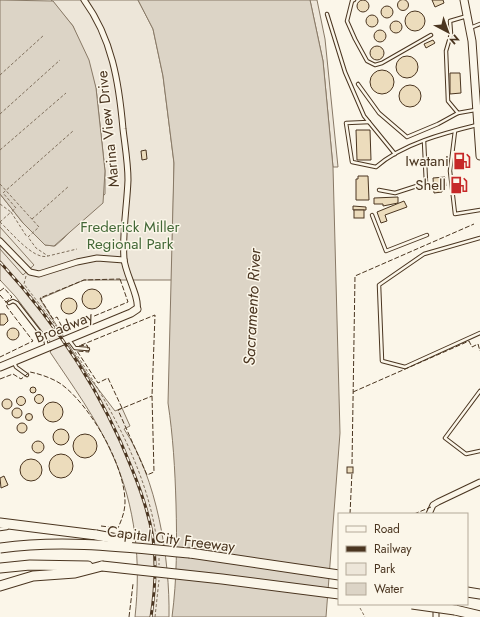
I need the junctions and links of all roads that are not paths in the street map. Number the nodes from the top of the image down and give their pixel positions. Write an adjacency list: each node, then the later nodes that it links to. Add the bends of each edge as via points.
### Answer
1 (84, 0): 24 (street, Marina View Drive, via 108,46 120,92 128,180)
2 (354, 0): 8 (lane, via 347,21 367,61 375,65)
3 (464, 0): 5 (street)
4 (327, 14): 12 (lane, via 345,72)
5 (467, 16): 7 (street); 11 (lane, via 450,21 451,34 446,51 448,101)
6 (480, 24): 7 (lane)
7 (469, 28): 10 (street)
8 (431, 35)
9 (358, 84): 11 (lane, via 379,113 407,137)
10 (477, 110): 11 (lane); 13 (street)
11 (458, 112)
12 (369, 122): 16 (lane); 16 (lane, via 346,123 352,162 376,166)
13 (478, 125): 14 (lane); 17 (street)
14 (455, 131): 15 (lane); 19 (lane, via 450,171 455,214)
15 (424, 141): 16 (lane); 18 (lane, via 426,183 395,193)
16 (395, 154)
17 (480, 156)
18 (379, 190)
19 (480, 210)
20 (372, 215): 21 (lane, via 386,251)
21 (427, 236)
22 (480, 238): 27 (lane, via 424,254 379,285 382,361 405,367)
23 (0, 242): 24 (street, via 28,270 39,274 97,258)
24 (124, 260): 26 (street, Marina View Drive, via 138,303)
25 (9, 303): 29 (lane, via 17,303 45,340)
26 (137, 308): 28 (street, Broadway)
27 (480, 332)
28 (67, 340): 29 (street, Broadway); 30 (lane, via 75,348)
29 (47, 348): 31 (street, Broadway)
30 (88, 349)
31 (14, 361): 32 (street, Broadway); 33 (lane, via 16,367)
32 (0, 367)
33 (27, 375)
34 (480, 391): 35 (lane, via 445,438 466,454)
35 (480, 451)
36 (480, 482): 37 (street, via 433,505)
37 (429, 513)
38 (3, 525): 39 (lane); 41 (highway, bridge, via 91,534)
39 (0, 529)
40 (0, 548): 41 (highway, Capital City Freeway, bridge, via 58,543 108,544)
41 (190, 553): 44 (highway, Capital City Freeway)
42 (102, 566): 43 (highway, via 30,565); 45 (highway, via 75,573); 49 (highway, bridge)
43 (0, 568)
44 (338, 575)
45 (33, 576): 46 (highway); 47 (highway)
46 (0, 586)
47 (0, 589)
48 (468, 592): 50 (highway)
49 (338, 594)
50 (480, 594)
51 (419, 605): 53 (highway, bridge)
52 (435, 605): 54 (street)
53 (480, 615)
54 (436, 617)

